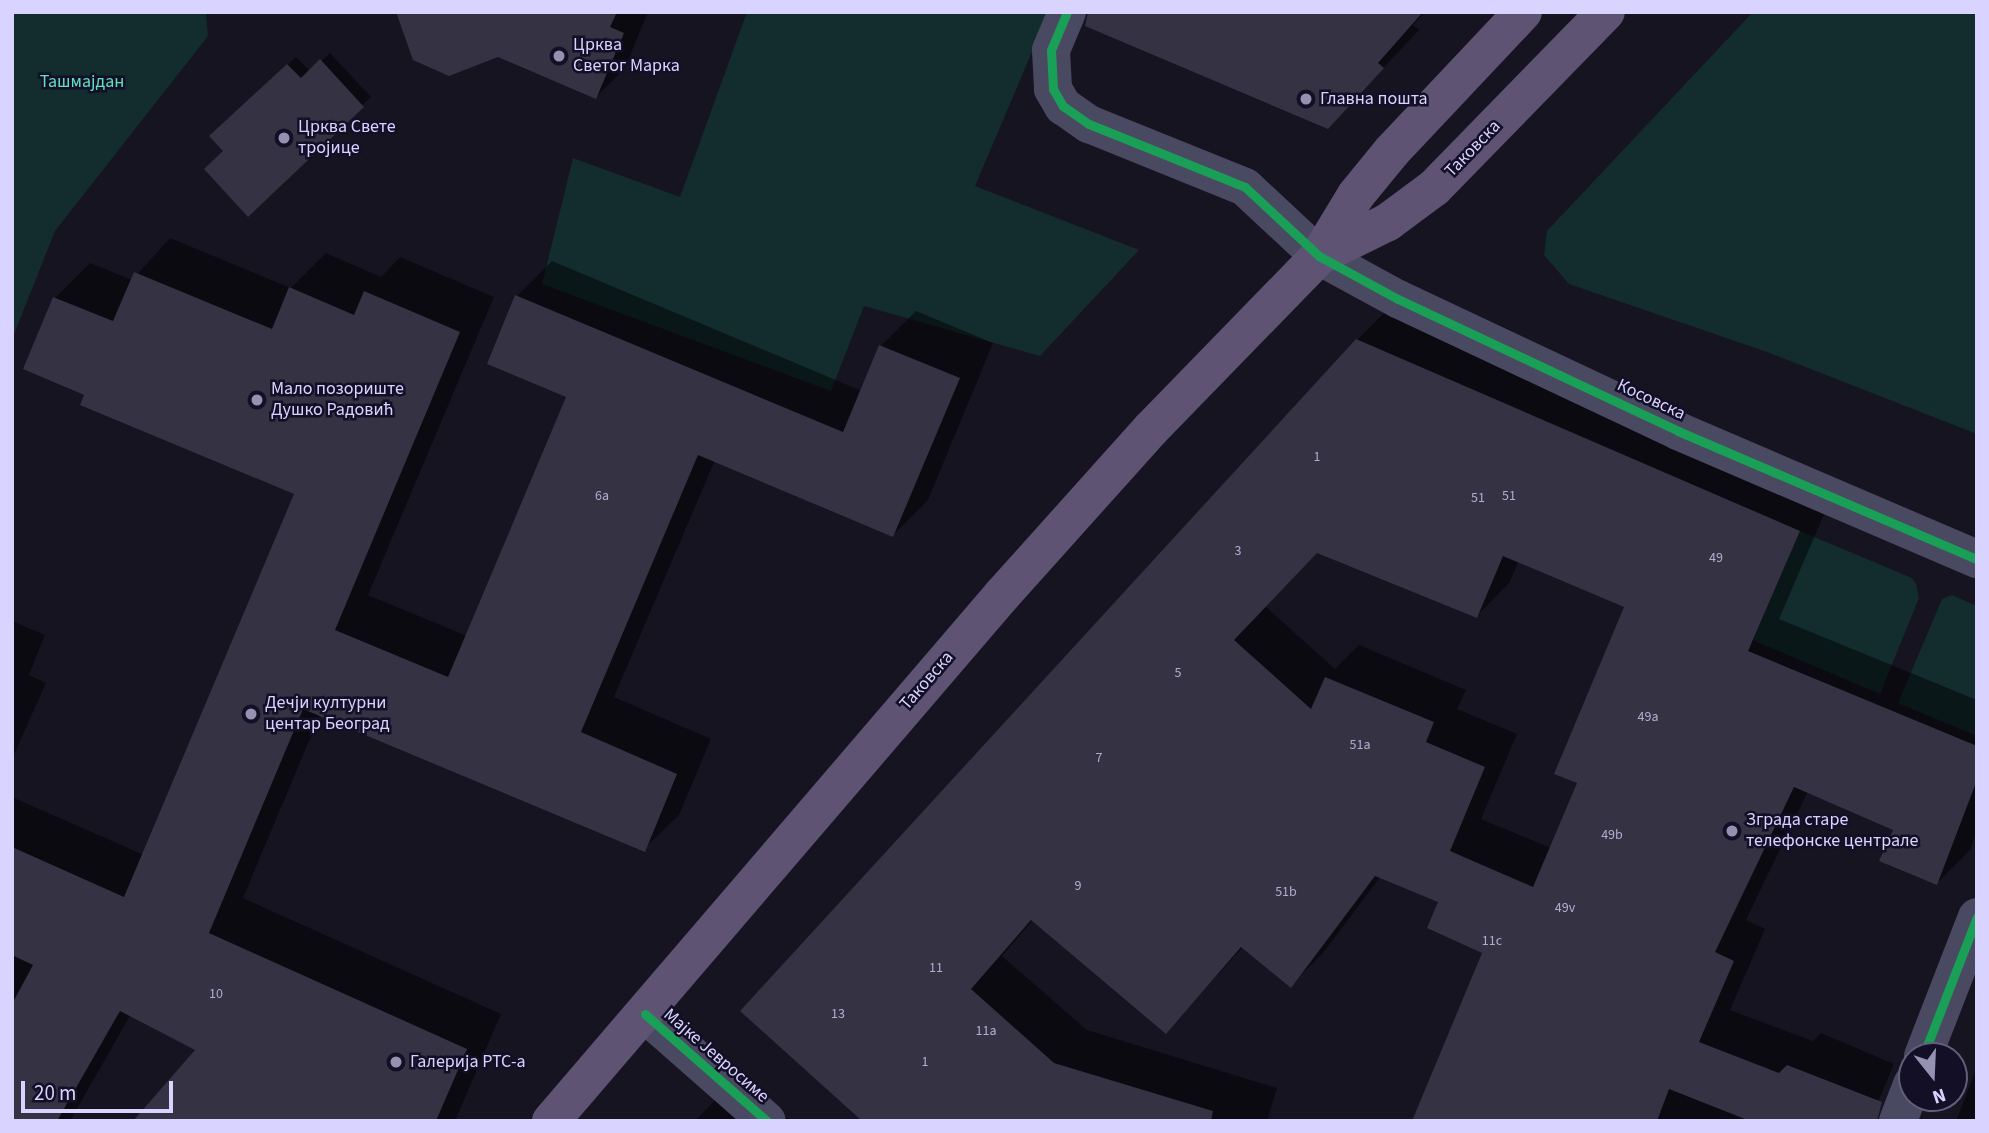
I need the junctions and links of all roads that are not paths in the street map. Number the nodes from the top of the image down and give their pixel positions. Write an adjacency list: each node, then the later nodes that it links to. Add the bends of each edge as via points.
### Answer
1 (1067, 12): 4 (street, Косовска, via 1051,50 1049,69 1063,106 1089,124 1245,187)
2 (1523, 12): 4 (main road, Таковска, via 1385,160 1356,195)
3 (1606, 12): 4 (main road, Таковска, via 1434,188 1388,222)
4 (1319, 256): 5 (street, Косовска, via 1398,299 1678,431); 7 (main road, Таковска, via 1151,429 1002,595)
5 (1977, 559)
6 (1977, 917): 8 (street)
7 (645, 1014): 9 (main road, Таковска); 10 (street, Мајке Јевросиме)
8 (1928, 1042)
9 (551, 1121)
10 (767, 1121)

